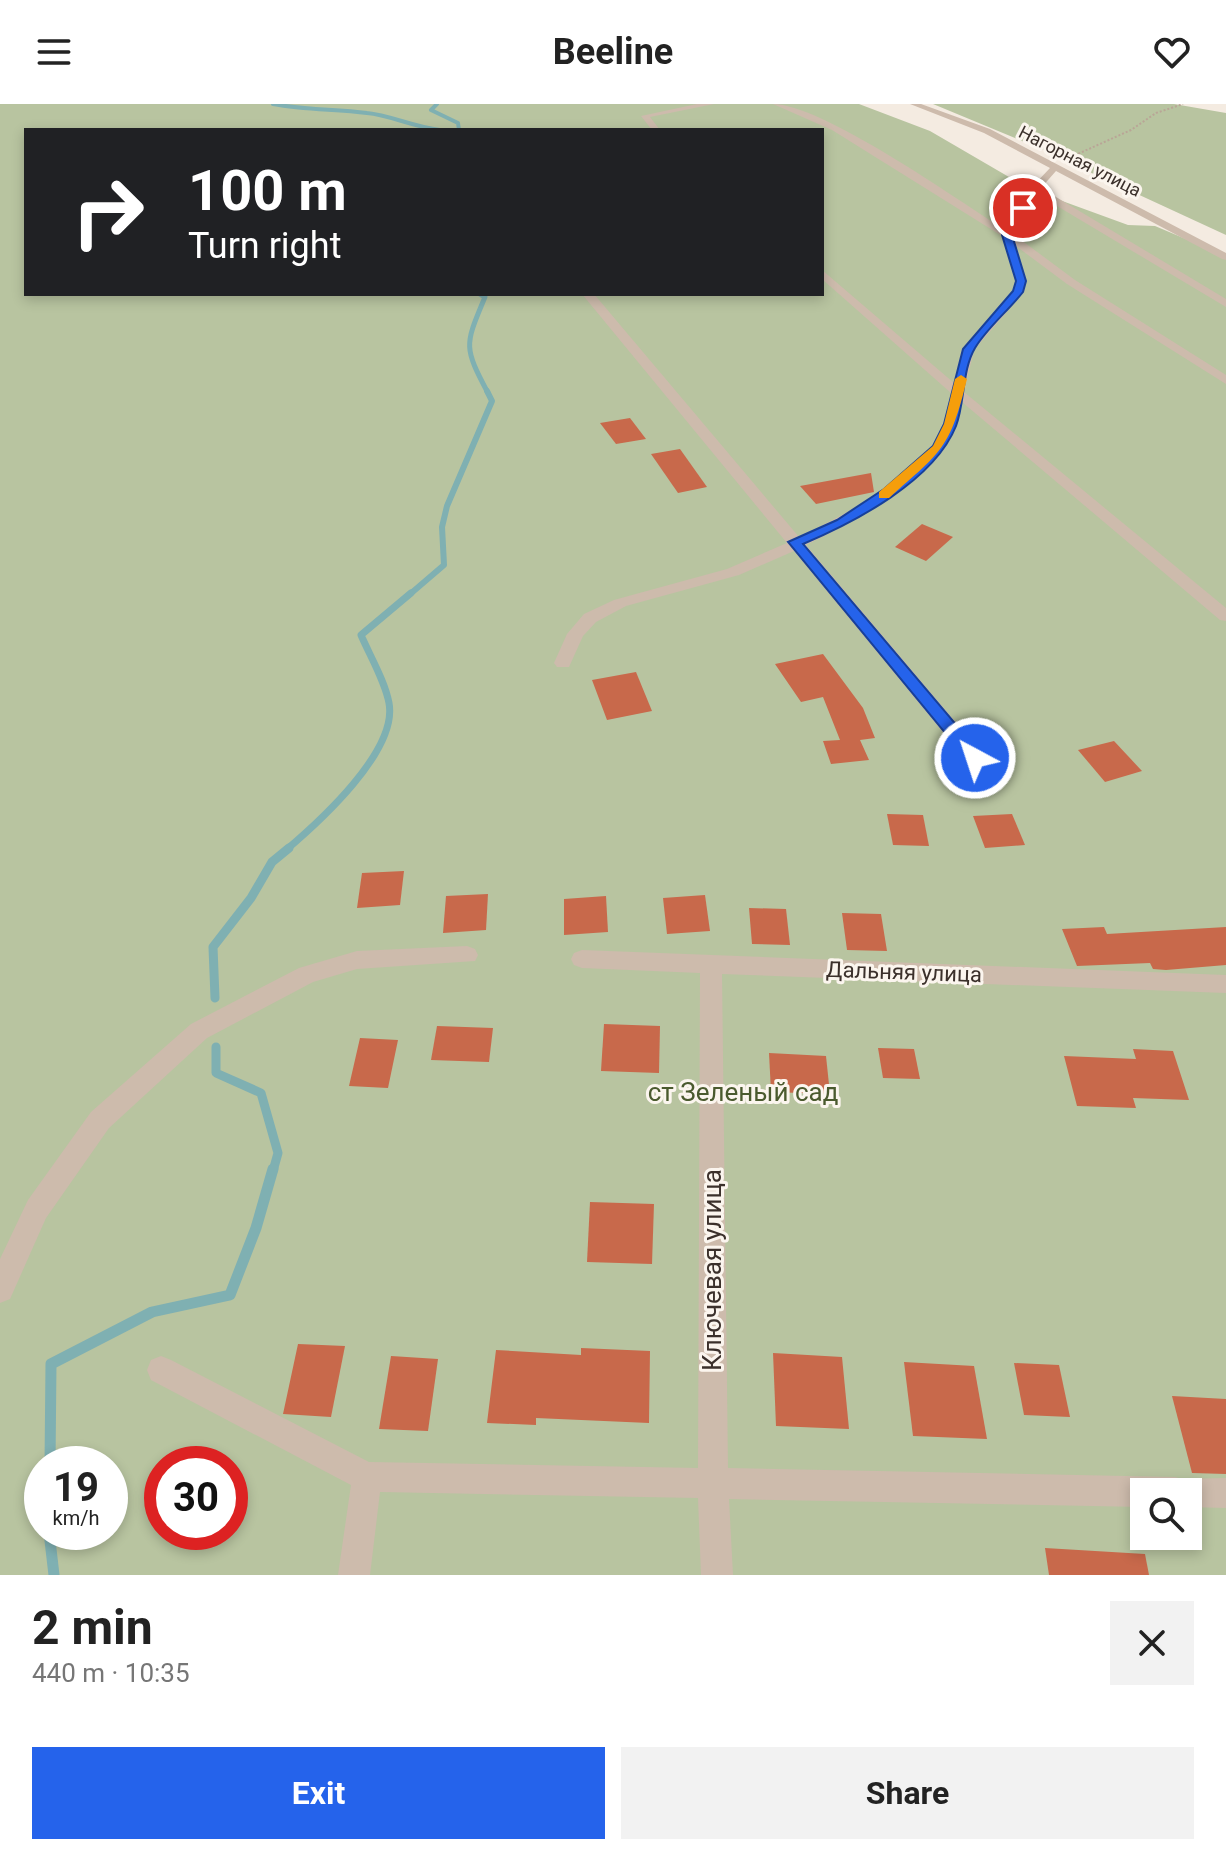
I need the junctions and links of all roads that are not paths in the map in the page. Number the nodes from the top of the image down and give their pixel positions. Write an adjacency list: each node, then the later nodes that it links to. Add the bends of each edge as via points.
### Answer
1 (710, 104): 4 (street, via 645,116)
2 (777, 104): 8 (street, via 835,128)
3 (914, 104): 5 (street, Нагорная улица, via 987,131)
4 (654, 128)
5 (1056, 166): 6 (street); 7 (street, Нагорная улица)
6 (1035, 189): 8 (street); 13 (street)
7 (1104, 190): 9 (street); 10 (street, Нагорная улица)
8 (1007, 235): 14 (street); 15 (street, via 1021,281 1018,292 968,349)
9 (1212, 236)
10 (1226, 257)
11 (824, 275): 15 (street)
12 (590, 296): 16 (street)
13 (1226, 304)
14 (1226, 380)
15 (958, 393): 16 (street, via 938,448 877,499 842,522); 17 (street)
16 (795, 542): 18 (street, via 733,572 600,613 575,634); 19 (street)
17 (1226, 616)
18 (563, 663)
19 (995, 782)
20 (467, 955): 24 (street, via 357,960 307,975 199,1031 100,1120 37,1209)
21 (582, 959): 22 (street, Дальняя улица)
22 (711, 965): 23 (street, Дальняя улица); 27 (street, Ключевая улица)
23 (1226, 984)
24 (0, 1289)
25 (161, 1370): 26 (street)
26 (367, 1477): 27 (street); 31 (street)
27 (713, 1486): 28 (street); 32 (street, Ключевая улица)
28 (1130, 1491)
29 (1202, 1492): 30 (street)
30 (1226, 1493)
31 (354, 1575)
32 (717, 1575)

